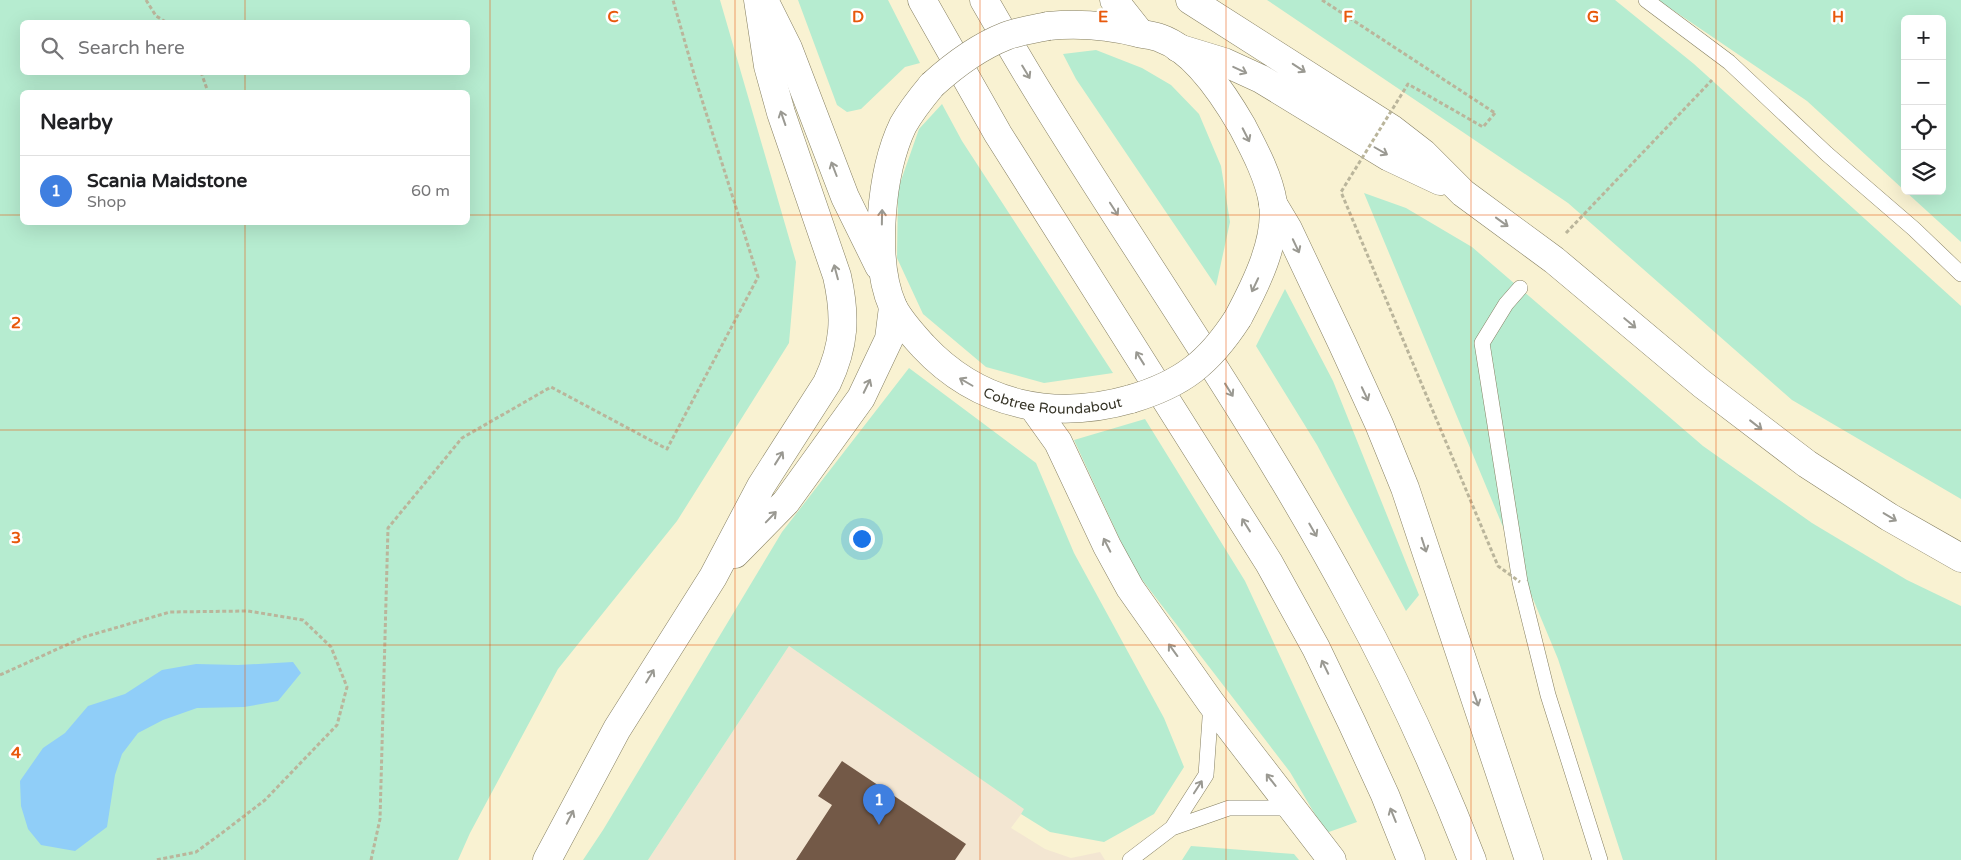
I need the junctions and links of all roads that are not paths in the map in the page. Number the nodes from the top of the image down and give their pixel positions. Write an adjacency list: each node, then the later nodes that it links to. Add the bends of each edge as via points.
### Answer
1 (758, 0): 18 (highway, one-way to 1, via 761,486 827,383 842,341 838,276 781,113 768,66)
2 (764, 0): 13 (highway, one-way to 2, via 845,197 788,48)
3 (922, 0): 25 (highway, one-way to 3, via 1352,722 1269,563 998,134)
4 (984, 0): 26 (highway, one-way to 26, via 1315,532 1352,599 1435,768)
5 (1114, 0): 8 (highway)
6 (1190, 0): 10 (highway, one-way to 10, via 1392,129 1423,153)
7 (1646, 0): 12 (lane, via 1729,62)
8 (1140, 33): 9 (highway, Cobtree Roundabout, via 1161,38); 13 (highway, Cobtree Roundabout, one-way to 8, bridge, via 882,208 888,173 904,124 932,85 965,57 1008,36 1071,24 1100,25)
9 (1178, 48): 10 (highway, one-way to 10, via 1224,62 1261,80 1390,156); 11 (highway, Cobtree Roundabout, one-way to 11, via 1200,66 1230,105 1258,158)
10 (1463, 193): 17 (highway, one-way to 17, via 1554,260 1702,384 1807,464 1889,517)
11 (1273, 204): 16 (highway, Cobtree Roundabout, one-way to 16, bridge, via 1267,254 1257,283 1225,338 1200,366 1149,394 1116,403 1068,409); 27 (highway, one-way to 27, via 1334,326 1405,488)
12 (1961, 274)
13 (884, 276): 15 (highway, Cobtree Roundabout)
14 (1520, 288): 28 (lane, via 1482,343 1520,582 1548,695)
15 (894, 308): 16 (highway, Cobtree Roundabout, one-way to 15, via 987,394 959,378 914,337); 18 (highway, one-way to 15, via 786,502 862,398 889,339)
16 (1033, 407): 19 (highway, one-way to 16, via 1130,588 1058,442)
17 (1961, 558)
18 (713, 577): 22 (highway, one-way to 18, via 618,729)
19 (1211, 703): 20 (highway, one-way to 19); 21 (lane, one-way to 19, via 1206,775)
20 (1293, 808): 21 (lane, via 1229,808); 24 (highway)
21 (1172, 828): 23 (lane)
22 (547, 860)
23 (1130, 860)
24 (1332, 860)
25 (1411, 860)
26 (1472, 860)
27 (1529, 860)
28 (1600, 860)

